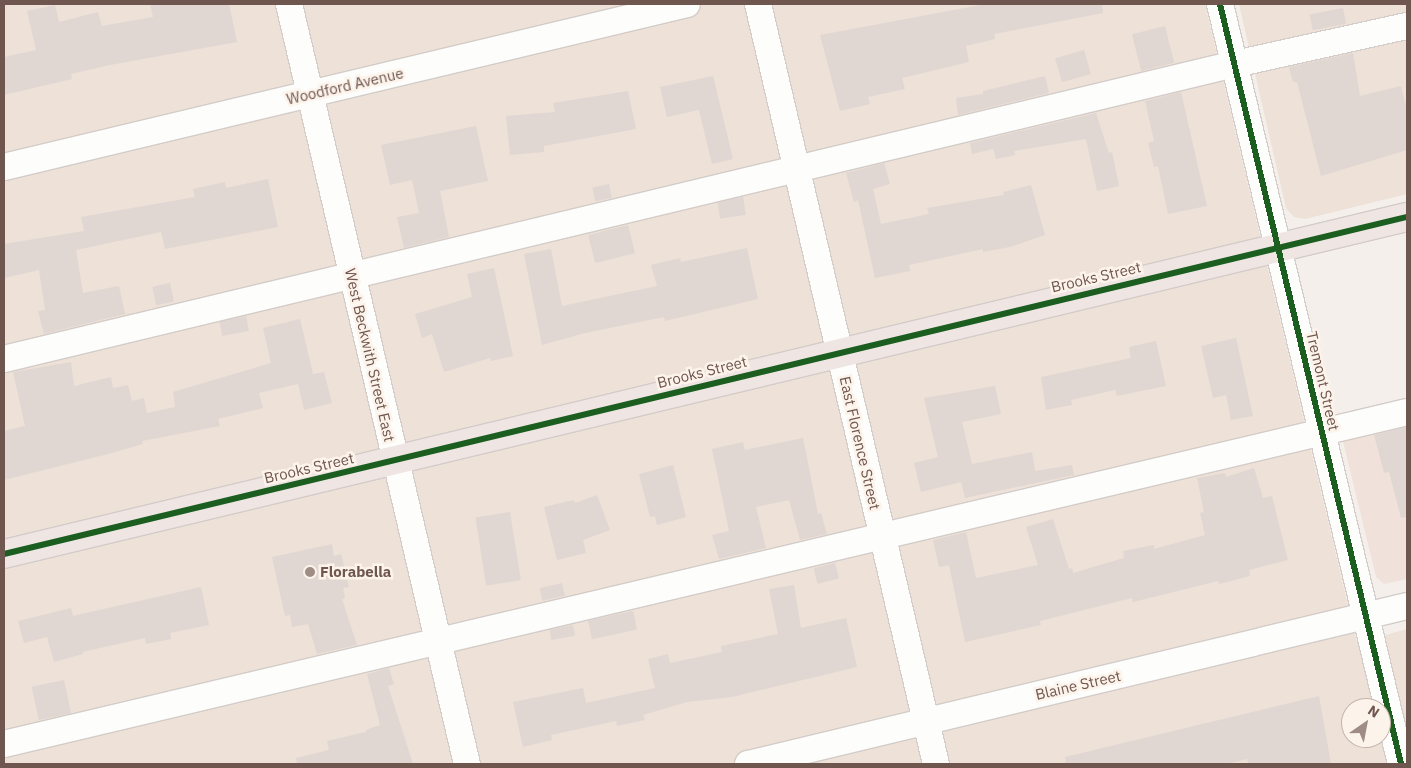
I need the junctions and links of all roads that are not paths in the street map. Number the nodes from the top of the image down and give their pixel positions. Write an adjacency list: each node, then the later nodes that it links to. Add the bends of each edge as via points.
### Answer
1 (289, 4): 7 (street, West Beckwith Street East)
2 (687, 4): 7 (street, Woodford Avenue)
3 (758, 4): 9 (street, East Florence Street)
4 (1220, 4): 6 (street, Tremont Street)
5 (1407, 26): 6 (street)
6 (1235, 64): 9 (street); 11 (street, Tremont Street)
7 (312, 94): 8 (street, Woodford Avenue); 12 (street, West Beckwith Street East)
8 (4, 167)
9 (796, 169): 12 (street); 13 (street, East Florence Street)
10 (1407, 217): 11 (highway, Brooks Street)
11 (1279, 246): 13 (highway, Brooks Street); 16 (street, Tremont Street)
12 (352, 277): 14 (street); 17 (street, West Beckwith Street East)
13 (838, 351): 17 (highway, Brooks Street); 18 (street, East Florence Street)
14 (4, 358)
15 (1407, 412): 16 (street)
16 (1323, 433): 18 (street); 21 (street, Tremont Street)
17 (394, 461): 19 (highway, Brooks Street); 22 (street, West Beckwith Street East)
18 (882, 538): 22 (street); 23 (street, East Florence Street)
19 (4, 554)
20 (1407, 606): 21 (street, Blaine Street)
21 (1366, 616): 23 (street, Blaine Street); 28 (street, Tremont Street)
22 (437, 643): 24 (street); 25 (street, West Beckwith Street East)
23 (926, 721): 26 (street, Blaine Street); 27 (street, East Florence Street)
24 (4, 744)
25 (468, 764)
26 (748, 764)
27 (936, 764)
28 (1401, 764)

